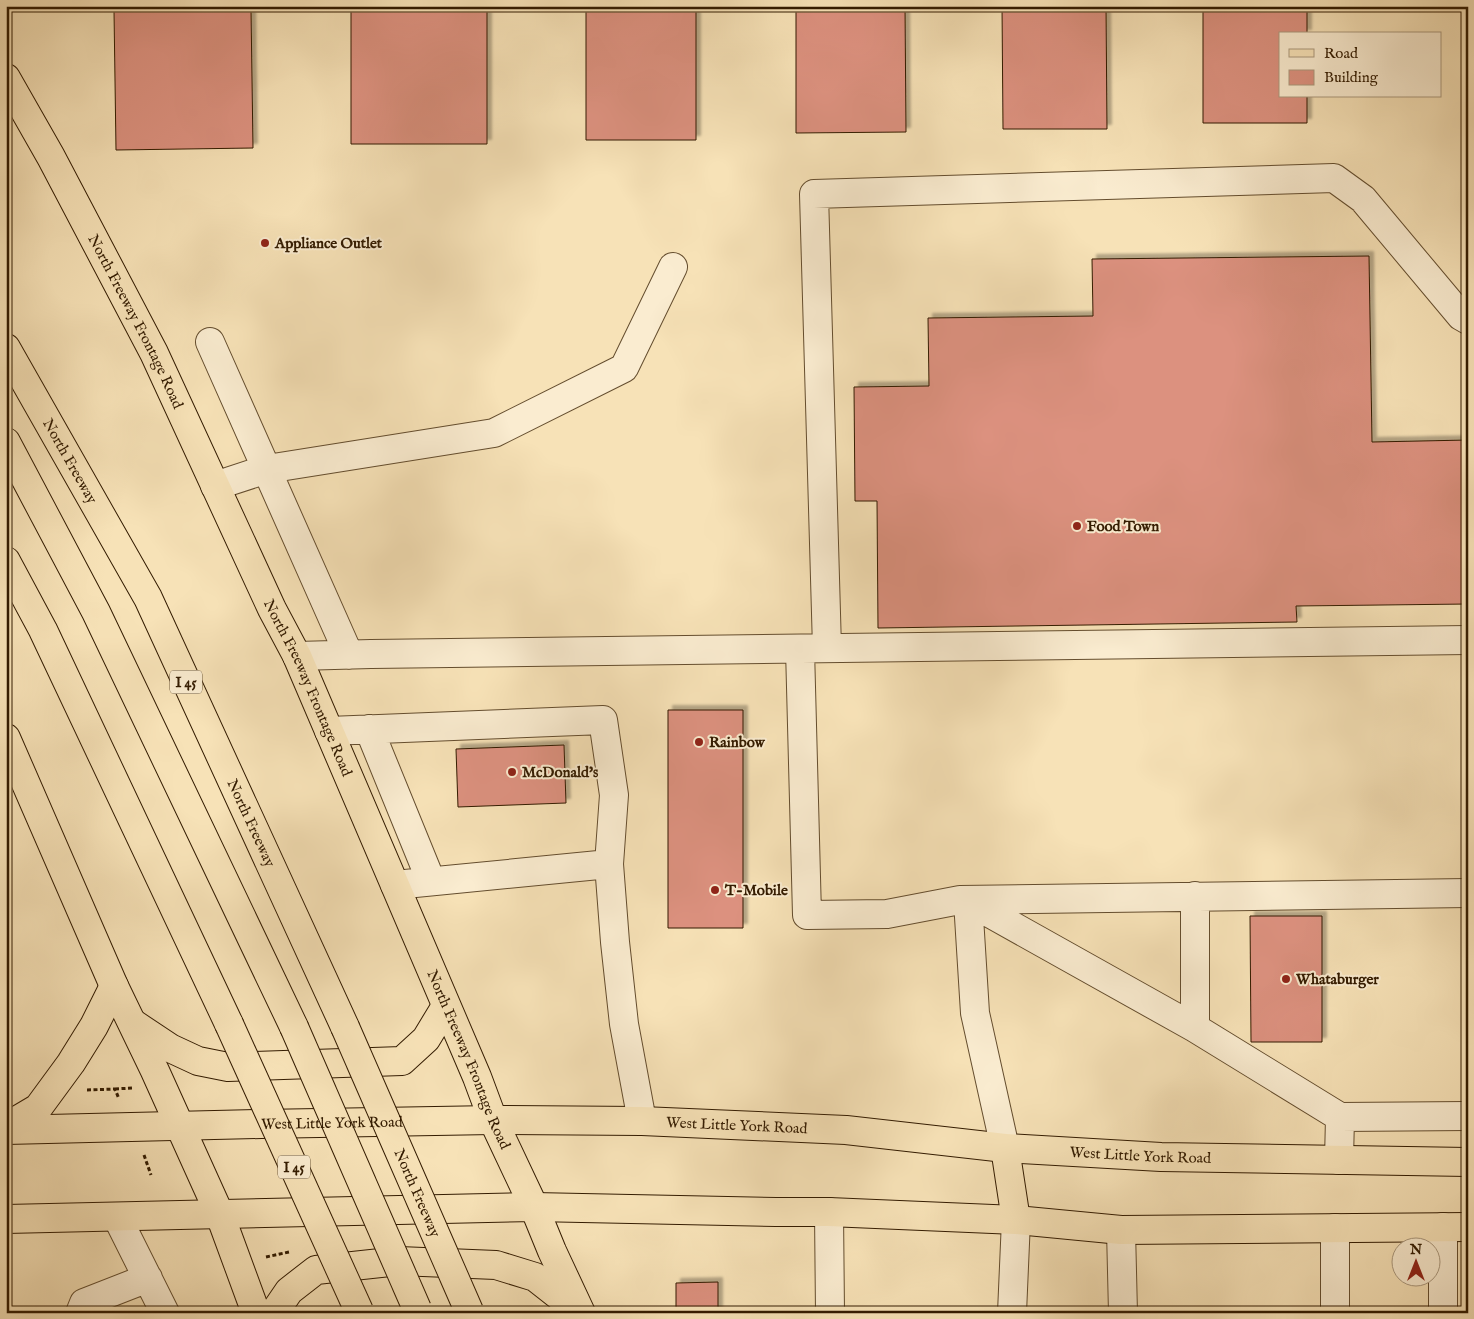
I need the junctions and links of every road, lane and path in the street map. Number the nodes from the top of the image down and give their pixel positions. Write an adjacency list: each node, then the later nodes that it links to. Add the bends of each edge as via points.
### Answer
1 (6, 78): 8 (main road, North Freeway Frontage Road, via 154,353)
2 (672, 267): 7 (lane, via 624,368 607,377 494,433)
3 (1468, 320): 11 (lane, via 1461,316 1363,198 1334,178 814,194)
4 (210, 342): 7 (lane)
5 (6, 348): 55 (main road, North Freeway / I 45, bridge, via 148,598 344,1027)
6 (6, 442): 53 (main road, bridge, via 96,612 294,1027)
7 (267, 469): 8 (lane); 13 (lane)
8 (215, 486): 14 (main road, North Freeway Frontage Road)
9 (6, 561): 54 (main road, I 45, bridge, via 43,630 229,1024)
10 (1468, 640): 11 (lane)
11 (827, 648): 12 (lane)
12 (800, 649): 13 (lane); 23 (lane, via 807,914 887,914)
13 (349, 655): 14 (lane)
14 (297, 656): 16 (main road, North Freeway Frontage Road)
15 (369, 729): 16 (lane); 18 (lane, via 603,720 614,795); 19 (lane)
16 (329, 731): 20 (main road, North Freeway Frontage Road)
17 (6, 738): 24 (main road)
18 (609, 864): 19 (lane); 35 (lane, via 624,1024)
19 (431, 881): 20 (lane)
20 (395, 885): 25 (main road, North Freeway Frontage Road)
21 (1468, 893): 22 (lane)
22 (1195, 896): 23 (lane); 27 (lane)
23 (968, 901): 27 (lane); 39 (lane, via 974,1013)
24 (114, 986): 26 (main road); 37 (main road, via 72,1064 38,1108)
25 (446, 1006): 26 (main road, via 426,1039 402,1061 228,1067 198,1061 170,1048); 34 (main road, North Freeway Frontage Road)
26 (133, 1023): 36 (main road)
27 (1195, 1028): 33 (lane)
28 (134, 1088): 29 (path)
29 (115, 1089): 30 (path); 31 (path)
30 (78, 1090)
31 (120, 1101)
32 (1468, 1116): 33 (lane)
33 (1340, 1117): 40 (lane)
34 (493, 1120): 35 (main road, West Little York Road); 36 (main road, West Little York Road); 43 (main road, North Freeway Frontage Road)
35 (642, 1121): 39 (main road, West Little York Road, via 846,1130)
36 (180, 1126): 37 (main road, West Little York Road); 45 (main road)
37 (6, 1129)
38 (142, 1147): 42 (path)
39 (1005, 1148): 40 (main road, West Little York Road, via 1161,1157); 48 (main road)
40 (1339, 1160): 41 (main road, West Little York Road)
41 (1468, 1162)
42 (151, 1175)
43 (534, 1208): 44 (main road); 45 (main road); 60 (main road, North Freeway Frontage Road)
44 (829, 1212): 48 (main road); 61 (lane)
45 (220, 1215): 46 (main road); 58 (main road)
46 (117, 1217): 47 (main road); 52 (lane)
47 (6, 1219)
48 (1016, 1220): 51 (main road); 62 (lane)
49 (1455, 1227): 50 (main road); 65 (lane)
50 (1335, 1228): 51 (main road); 64 (lane)
51 (1121, 1230): 63 (lane)
52 (148, 1278): 56 (lane, via 84,1303); 57 (lane)
53 (418, 1311)
54 (360, 1312)
55 (469, 1312)
56 (80, 1313)
57 (165, 1313)
58 (256, 1313)
59 (274, 1313): 60 (main road, via 289,1291 316,1270 399,1261 496,1265 535,1278)
60 (581, 1313)
61 (830, 1313)
62 (1012, 1313)
63 (1123, 1313)
64 (1335, 1313)
65 (1443, 1313)

